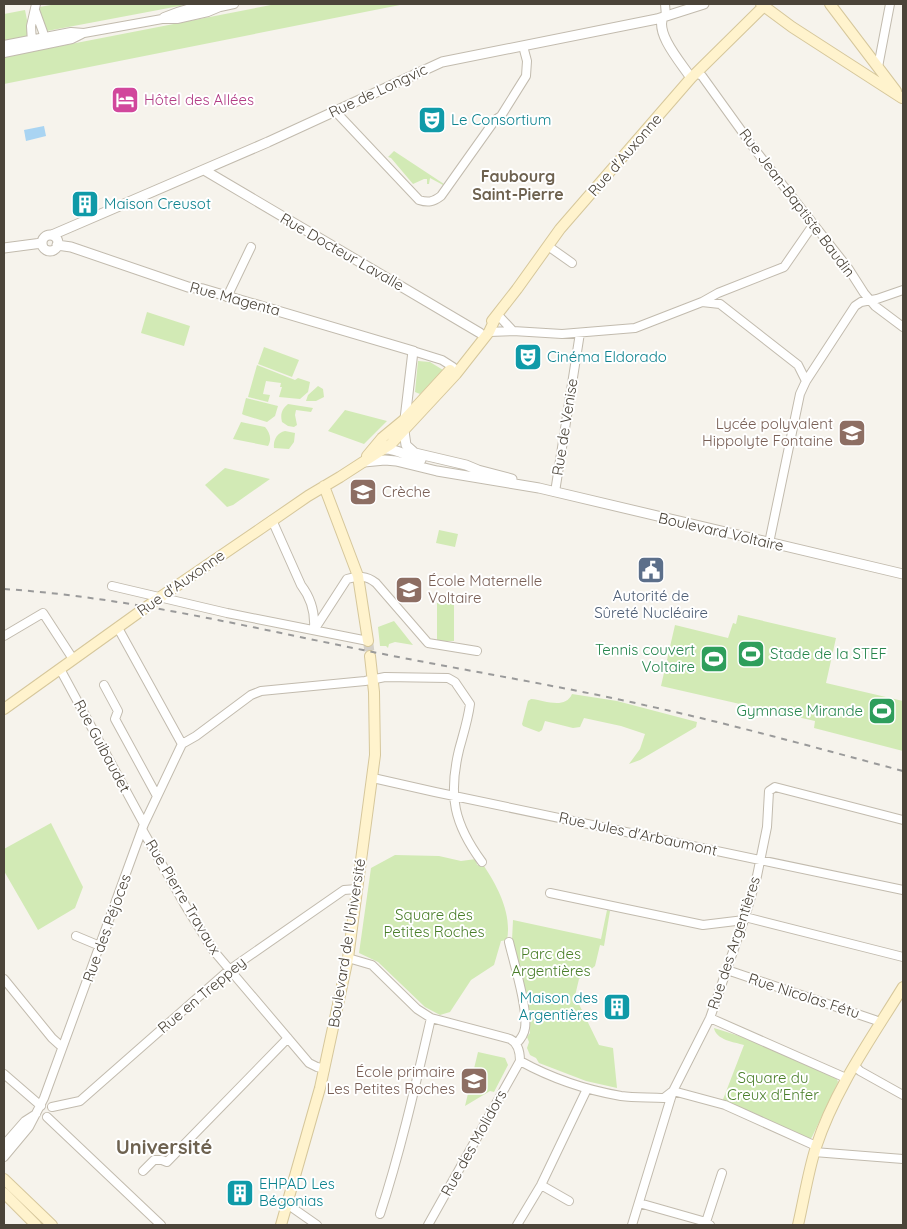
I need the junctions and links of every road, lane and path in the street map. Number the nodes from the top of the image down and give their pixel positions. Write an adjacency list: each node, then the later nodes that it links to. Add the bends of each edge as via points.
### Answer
1 (234, 4): 9 (street, via 176,12 162,18 84,33 71,32)
2 (665, 4): 8 (street)
3 (704, 4): 8 (street, Rue de Longvic)
4 (830, 4): 14 (main road)
5 (890, 4): 16 (street)
6 (763, 5): 15 (main road); 17 (main road, Rue d'Auxonne)
7 (36, 7): 9 (street); 10 (street, via 31,26)
8 (665, 17): 12 (street, Rue de Longvic); 17 (street, via 660,23 662,34)
9 (45, 41): 10 (street)
10 (32, 44): 11 (street); 13 (street)
11 (4, 45)
12 (523, 46): 19 (street, Rue de Longvic, via 442,62); 19 (street, via 526,76 501,116 434,201 419,200)
13 (4, 53)
14 (869, 55): 15 (main road, via 863,65); 16 (main road)
15 (855, 67): 18 (main road)
16 (878, 67): 18 (main road)
17 (693, 76): 21 (street, Rue Jean-Baptiste Baudin, via 702,76); 26 (main road, Rue d'Auxonne)
18 (902, 99)
19 (335, 111): 20 (street, Rue de Longvic)
20 (204, 170): 22 (street, Rue de Longvic); 39 (street, Rue Docteur Lavalle)
21 (813, 225): 30 (street, via 784,266); 33 (street, Rue Jean-Baptiste Baudin)
22 (68, 227): 23 (street, Rue de Longvic); 25 (street)
23 (52, 235): 24 (street, via 46,236); 25 (street)
24 (42, 242): 25 (street, via 47,250); 28 (street)
25 (58, 244): 32 (street, Rue Magenta)
26 (548, 246): 29 (street); 36 (main road, Rue d'Auxonne)
27 (251, 247): 32 (street)
28 (4, 248)
29 (572, 263)
30 (738, 285): 34 (street); 35 (street)
31 (903, 290): 33 (street)
32 (227, 297): 41 (street, Rue Magenta)
33 (870, 300): 37 (street, Rue Jean-Baptiste Baudin); 43 (street, via 861,302 850,312)
34 (702, 302): 35 (street); 40 (street, via 635,328)
35 (720, 304): 42 (street)
36 (498, 316): 38 (street); 39 (main road, Rue d'Auxonne)
37 (903, 327)
38 (513, 331): 39 (street); 40 (street)
39 (485, 333): 44 (main road, Rue d'Auxonne); 47 (main road, Rue d'Auxonne, via 475,350)
40 (580, 333): 57 (street, Rue de Venise)
41 (413, 352): 44 (street, via 442,360); 46 (street)
42 (798, 365): 43 (street); 45 (street)
43 (815, 366): 45 (street)
44 (453, 367): 47 (main road, Rue d'Auxonne)
45 (806, 381): 59 (street, via 800,394)
46 (409, 387): 47 (street, via 415,398); 48 (street)
47 (425, 403): 48 (main road, Rue d'Auxonne); 49 (main road, Rue d'Auxonne)
48 (405, 419): 49 (main road, Rue d'Auxonne)
49 (399, 429): 50 (main road, Rue d'Auxonne); 51 (main road, Rue d'Auxonne); 54 (street, Boulevard Voltaire, via 406,445 415,453)
50 (388, 447): 51 (street, Boulevard Voltaire); 52 (street); 53 (main road, Rue d'Auxonne); 54 (street, Boulevard Voltaire, via 434,463)
51 (371, 450): 53 (main road, Rue d'Auxonne)
52 (396, 461): 53 (street, Boulevard Voltaire); 56 (street, Boulevard Voltaire, via 493,482)
53 (361, 462): 55 (main road, Rue d'Auxonne)
54 (478, 470): 56 (street, Boulevard Voltaire)
55 (324, 486): 58 (main road, Rue d'Auxonne); 61 (main road)
56 (539, 488): 57 (street, Boulevard Voltaire)
57 (555, 492): 59 (street, Boulevard Voltaire)
58 (272, 520): 63 (main road, Rue d'Auxonne); 65 (street, via 307,594 315,615)
59 (769, 543): 60 (street, Boulevard Voltaire)
60 (903, 574)
61 (358, 576): 65 (street, via 347,579); 67 (main road); 68 (street, via 376,582 428,643)
62 (112, 586): 63 (street)
63 (159, 598): 64 (main road, Rue d'Auxonne); 65 (street)
64 (118, 628): 70 (main road, Rue d'Auxonne); 75 (street)
65 (314, 630): 67 (street)
66 (4, 636): 70 (street, via 43,613)
67 (368, 641)
68 (476, 651)
69 (370, 656): 72 (main road, Boulevard de l'Université)
70 (73, 659): 71 (main road, Rue d'Auxonne)
71 (60, 669): 74 (main road, Rue d'Auxonne); 80 (street, Rue Guibaudet)
72 (372, 679): 75 (street, via 261,691); 76 (main road, Boulevard de l'Université, via 376,731); 78 (street, via 448,678 469,701 457,759)
73 (104, 685): 77 (street, via 118,711 115,719)
74 (4, 709)
75 (182, 744): 77 (street, Rue des Péjoces)
76 (373, 778): 78 (street, Rue Jules d'Arbaumont); 83 (main road, Boulevard de l'Université)
77 (157, 796): 80 (street, Rue des Péjoces)
78 (454, 796): 81 (street, Rue Jules d'Arbaumont); 82 (street, via 460,827)
79 (903, 820): 81 (street, Rue des Argentières, via 770,789)
80 (144, 827): 89 (street, Rue des Péjoces); 92 (street, Rue Pierre Travaux, via 199,929)
81 (761, 860): 84 (street, Rue Jules d'Arbaumont); 86 (street, Rue des Argentières)
82 (482, 862)
83 (357, 889): 91 (main road, Boulevard de l'Université); 92 (street, Rue en Treppey, via 344,890)
84 (903, 890)
85 (550, 894): 86 (street, via 703,925)
86 (744, 918): 90 (street); 93 (street, Rue des Argentières)
87 (76, 936): 89 (street)
88 (509, 942): 100 (street, via 526,1024)
89 (100, 946): 101 (street, Rue des Péjoces)
90 (903, 957)
91 (348, 958): 96 (street, via 372,965); 104 (main road, Boulevard de l'Université)
92 (229, 970): 99 (street, Rue Pierre Travaux); 111 (street, Rue en Treppey, via 80,1101)
93 (727, 970): 97 (street, Rue des Argentières); 98 (street, Rue Nicolas Fétu)
94 (4, 979): 101 (street)
95 (903, 987): 98 (main road)
96 (430, 1018): 100 (street, via 510,1039); 125 (street, via 409,1112)
97 (710, 1018): 106 (street); 108 (street, Rue des Argentières)
98 (881, 1023): 103 (main road)
99 (288, 1038): 104 (street, Rue Pierre Travaux, via 309,1063); 117 (street, via 167,1162 154,1160)
100 (516, 1044): 102 (street)
101 (62, 1047): 110 (street, Rue des Péjoces)
102 (520, 1061): 107 (street); 132 (street, Rue des Molidors)
103 (854, 1065): 106 (main road); 109 (street)
104 (325, 1069): 124 (main road, Boulevard de l'Université)
105 (4, 1074): 110 (street)
106 (846, 1078): 114 (main road)
107 (586, 1088): 108 (street, via 622,1096 664,1098); 120 (street)
108 (673, 1091): 114 (street, via 725,1105); 123 (street, Rue des Argentières)
109 (903, 1095)
110 (41, 1106): 111 (street, via 50,1103); 112 (street); 113 (street); 115 (street, Rue des Péjoces, via 29,1127)
111 (52, 1107): 112 (street)
112 (47, 1117): 129 (street)
113 (4, 1145)
114 (815, 1149): 116 (street); 135 (main road)
115 (4, 1157)
116 (903, 1159)
117 (144, 1171)
118 (722, 1173): 126 (street)
119 (4, 1179): 128 (main road)
120 (541, 1185): 122 (street); 133 (street)
121 (4, 1193): 127 (main road)
122 (569, 1201)
123 (639, 1203): 126 (street); 134 (street, Rue des Argentières)
124 (287, 1204): 130 (main road, Boulevard de l'Université); 131 (street)
125 (380, 1214)
126 (707, 1224)
127 (36, 1225)
128 (52, 1225)
129 (161, 1225)
130 (281, 1225)
131 (317, 1225)
132 (428, 1225)
133 (517, 1225)
134 (632, 1225)
135 (798, 1225)

